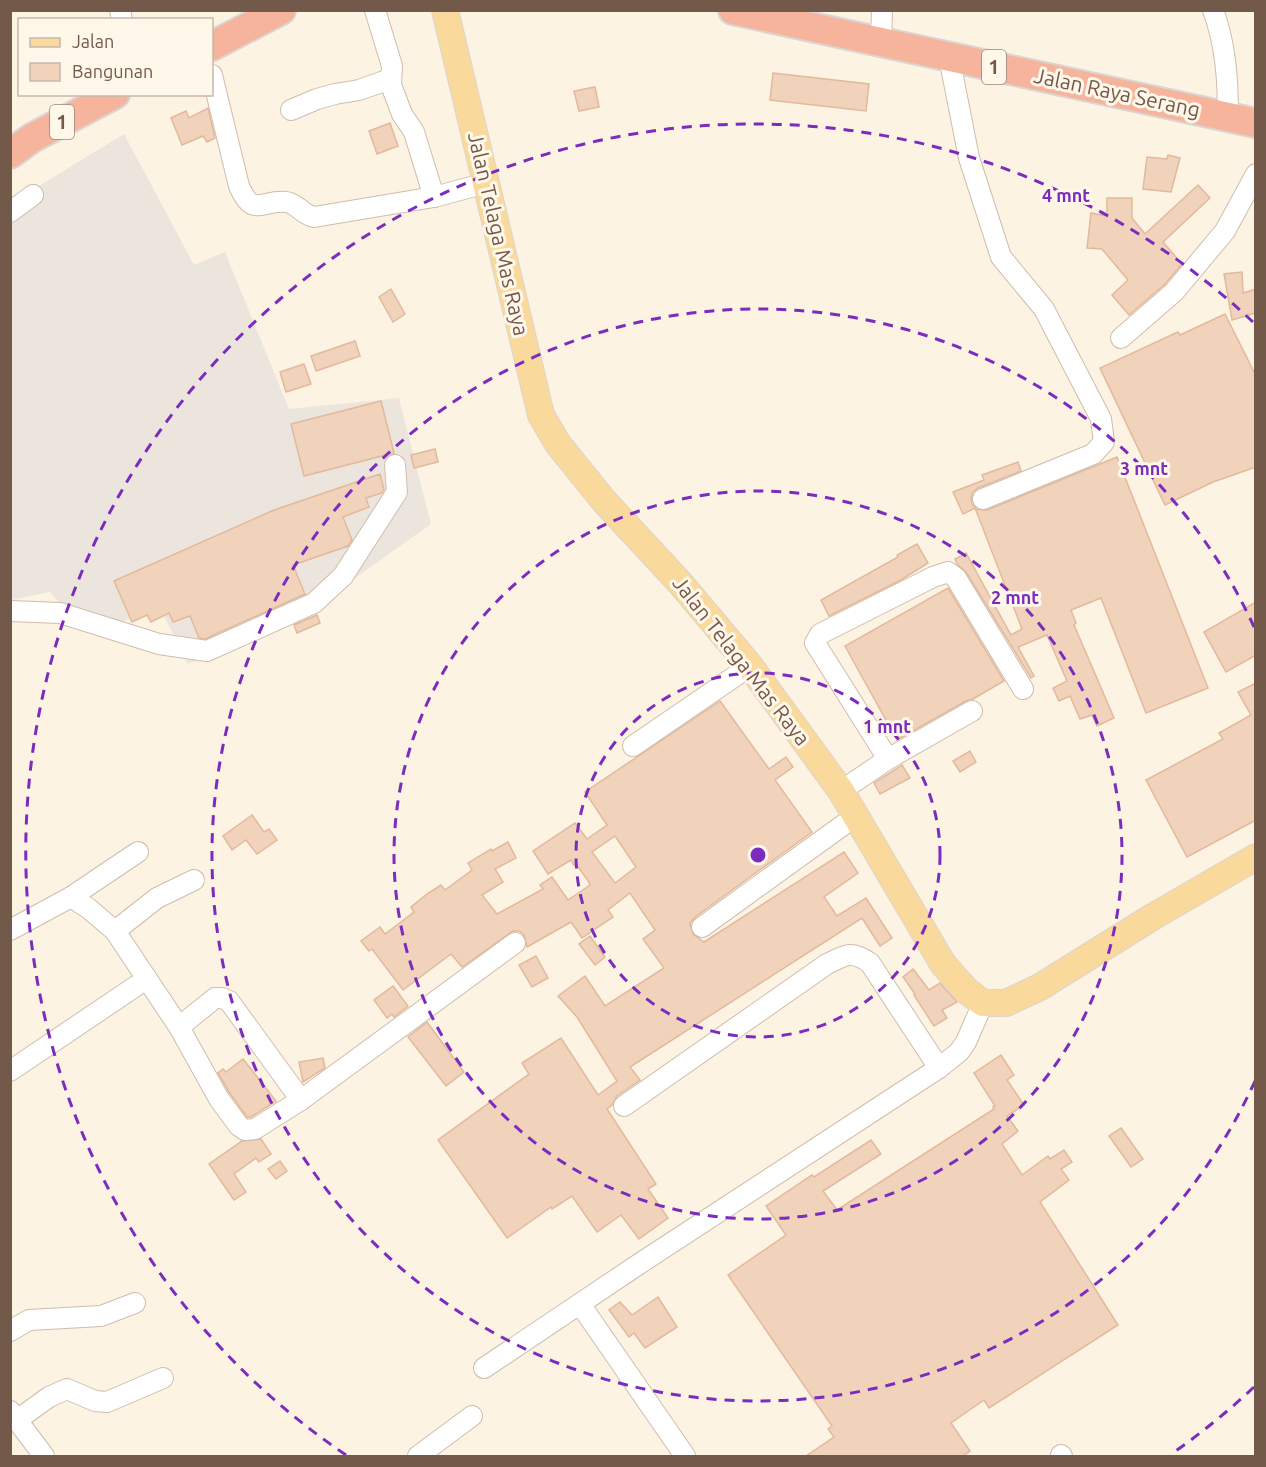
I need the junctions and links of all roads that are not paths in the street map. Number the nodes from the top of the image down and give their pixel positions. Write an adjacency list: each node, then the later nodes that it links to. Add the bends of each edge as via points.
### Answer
1 (281, 10): 9 (highway)
2 (375, 10): 12 (street, via 392,66)
3 (444, 10): 19 (main road, Jalan Telaga Mas Raya)
4 (733, 10): 7 (highway, Jalan Raya Serang / 1)
5 (882, 10): 8 (street)
6 (1213, 10): 15 (street, via 1225,57)
7 (806, 19): 8 (highway, Jalan Raya Serang / 1)
8 (881, 42): 10 (highway, Jalan Raya Serang / 1)
9 (213, 45)
10 (950, 57): 15 (highway, Jalan Raya Serang / 1); 25 (street, via 969,158 1001,256 1044,309 1101,420 1104,442 1093,454)
11 (213, 79): 21 (street, via 240,186 246,200 255,206 286,202 315,217)
12 (390, 79): 14 (street); 21 (street, via 402,114 414,132)
13 (111, 96): 17 (highway, 1)
14 (291, 110)
15 (1228, 117): 16 (highway, Jalan Raya Serang / 1)
16 (1256, 123)
17 (18, 142)
18 (1256, 174): 23 (street, via 1225,231 1174,292)
19 (486, 183): 21 (street); 27 (main road, Jalan Telaga Mas Raya, via 541,415 558,444 604,501)
20 (33, 195): 22 (street)
21 (434, 197)
22 (10, 212)
23 (1121, 338)
24 (395, 465): 26 (street, via 397,492 343,576 314,603 207,651 159,644 60,613)
25 (982, 499)
26 (10, 611)
27 (750, 666): 30 (street); 32 (main road, Jalan Telaga Mas Raya)
28 (1023, 688): 31 (street, via 956,578 948,572 820,634 815,643)
29 (972, 711): 31 (street)
30 (633, 746)
31 (888, 759): 32 (street)
32 (841, 790): 33 (main road, Jalan Telaga Mas Raya)
33 (857, 815): 38 (street); 43 (main road, Jalan Telaga Mas Raya, via 943,964)
34 (138, 852): 37 (street)
35 (1256, 857): 43 (main road, via 1040,987 1006,1004)
36 (194, 880): 40 (street, via 157,898)
37 (71, 897): 39 (street); 40 (street)
38 (702, 927)
39 (10, 930)
40 (115, 931): 44 (street)
41 (515, 943): 47 (street)
42 (136, 986): 46 (street)
43 (983, 1003): 45 (street, via 966,1042)
44 (179, 1027): 47 (street, via 215,998 229,1001); 47 (street, via 219,1099 245,1130 265,1124)
45 (939, 1068): 48 (street, via 870,963 847,954 827,964); 50 (street)
46 (10, 1071)
47 (301, 1100)
48 (624, 1106)
49 (135, 1303): 51 (street, via 101,1316 29,1320)
50 (580, 1304): 52 (street); 58 (street)
51 (10, 1331)
52 (484, 1368)
53 (163, 1378): 54 (street, via 107,1402 67,1389)
54 (14, 1416): 56 (street)
55 (472, 1416): 57 (street)
56 (44, 1456)
57 (418, 1456)
58 (685, 1456)

